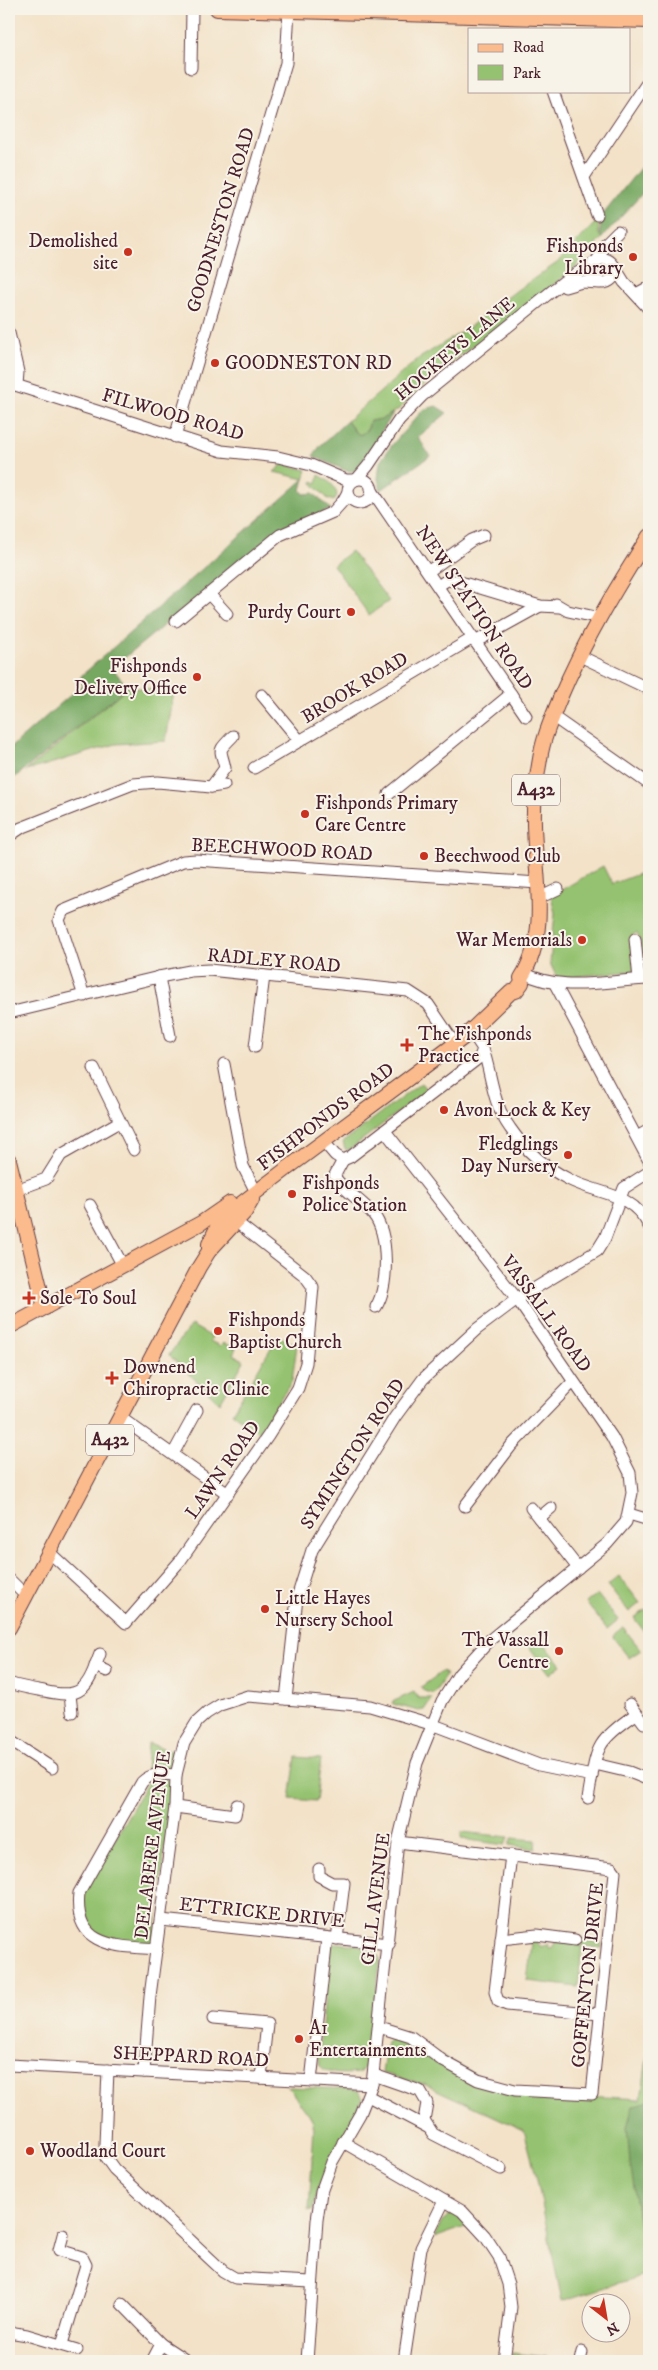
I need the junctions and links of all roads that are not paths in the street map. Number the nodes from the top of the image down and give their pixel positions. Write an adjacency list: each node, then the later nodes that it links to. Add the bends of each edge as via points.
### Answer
1 (192, 9): 6 (street)
2 (217, 9): 3 (main road)
3 (289, 10): 5 (main road); 20 (street, GOODNESTON ROAD, via 286,63)
4 (649, 21): 5 (main road)
5 (528, 23)
6 (190, 68)
7 (649, 80): 9 (street)
8 (553, 92): 9 (street)
9 (584, 177): 10 (street)
10 (597, 215)
11 (596, 262): 12 (street, via 605,259); 12 (street, via 618,231 610,247); 13 (street, via 592,274); 16 (street, HOCKEYS LANE)
12 (613, 265): 13 (street, via 614,276); 15 (street, HOCKEYS LANE)
13 (602, 283): 15 (street, HOCKEYS LANE, via 621,286); 16 (street, HOCKEYS LANE, via 573,284)
14 (649, 286): 15 (street)
15 (636, 294): 17 (street, HOCKEYS LANE)
16 (541, 300): 22 (street, HOCKEYS LANE, via 422,396 402,416 377,452)
17 (649, 309)
18 (9, 333): 19 (street, via 18,372)
19 (13, 384): 20 (street, FILWOOD ROAD)
20 (175, 436): 21 (street, FILWOOD ROAD, via 222,451 278,458)
21 (329, 471): 22 (street, FILWOOD ROAD, via 346,480); 23 (street, FILWOOD ROAD)
22 (363, 483): 23 (street, via 350,485); 24 (street, via 369,498); 25 (street, NEW STATION ROAD)
23 (348, 492): 24 (street, via 352,500); 26 (street, via 334,511)
24 (360, 503): 25 (street, NEW STATION ROAD, via 370,505); 26 (street, via 330,518)
25 (393, 521): 29 (street, NEW STATION ROAD)
26 (309, 523): 31 (street, via 280,534)
27 (484, 535): 29 (street)
28 (649, 536): 34 (main road, FISHPONDS ROAD / A432)
29 (428, 571): 30 (street, NEW STATION ROAD)
30 (438, 586): 32 (street, via 447,580 457,581); 36 (street, NEW STATION ROAD)
31 (209, 594): 33 (street); 35 (street)
32 (540, 606): 34 (street, via 558,605); 36 (street, BROOK ROAD)
33 (228, 614)
34 (600, 618): 37 (main road, FISHPONDS ROAD / A432)
35 (176, 621)
36 (474, 640): 39 (street, NEW STATION ROAD); 44 (street, BROOK ROAD)
37 (580, 656): 38 (street); 42 (main road, FISHPONDS ROAD / A432)
38 (649, 690)
39 (511, 694): 41 (street, NEW STATION ROAD); 49 (street)
40 (262, 695): 44 (street)
41 (526, 716)
42 (552, 716): 46 (street); 51 (main road, FISHPONDS ROAD / A432, via 540,758 534,811)
43 (233, 736): 48 (street, via 219,753 225,768)
44 (300, 740): 45 (street, BROOK ROAD)
45 (254, 768)
46 (649, 784)
47 (224, 785): 48 (street)
48 (211, 788): 50 (street, via 158,782 133,784 21,828)
49 (389, 794)
50 (9, 836)
51 (538, 883): 53 (main road, FISHPONDS ROAD / A432); 60 (street, BEECHWOOD ROAD, via 183,861 63,911 59,920)
52 (558, 889): 53 (street)
53 (539, 898): 56 (main road, FISHPONDS ROAD / A432, via 536,948)
54 (634, 939): 58 (street)
55 (264, 976): 57 (street, RADLEY ROAD, via 208,970); 64 (street, RADLEY ROAD, via 408,991 428,1004); 65 (street)
56 (523, 976): 59 (street); 62 (main road, FISHPONDS ROAD / A432, via 516,991 511,992)
57 (159, 978): 60 (street, RADLEY ROAD); 63 (street)
58 (644, 979): 59 (street)
59 (554, 984): 74 (street)
60 (84, 996): 61 (street, RADLEY ROAD)
61 (9, 1013)
62 (471, 1031): 64 (main road, FISHPONDS ROAD / A432); 66 (street)
63 (170, 1036)
64 (455, 1044): 75 (main road, FISHPONDS ROAD / A432)
65 (255, 1047)
66 (483, 1049): 69 (street, via 480,1057); 70 (street)
67 (224, 1064): 82 (street, via 242,1166)
68 (94, 1068): 71 (street)
69 (464, 1070): 70 (street); 73 (street)
70 (489, 1078): 83 (street, via 497,1105 509,1127 537,1158 571,1181)
71 (119, 1122): 76 (street); 81 (street, via 61,1154 46,1179)
72 (649, 1130): 74 (street)
73 (384, 1131): 78 (street); 89 (street, VASSALL ROAD)
74 (637, 1137): 79 (street)
75 (324, 1142): 78 (street, via 335,1156); 82 (main road, FISHPONDS ROAD / A432)
76 (134, 1150)
77 (9, 1160): 81 (main road)
78 (343, 1160): 91 (street, via 336,1179 372,1212 383,1234 384,1284)
79 (649, 1161)
80 (649, 1172): 83 (street, SYMINGTON ROAD, via 628,1184)
81 (16, 1190): 90 (main road)
82 (253, 1195): 85 (main road, FISHPONDS ROAD / A432, via 250,1206); 86 (main road, via 234,1200)
83 (620, 1198): 87 (street, via 636,1207); 89 (street, SYMINGTON ROAD, via 597,1251)
84 (90, 1205): 88 (street)
85 (228, 1220): 86 (main road); 95 (main road, A432, via 209,1244 210,1251); 97 (street, LAWN ROAD, via 305,1276 313,1287 306,1362 298,1388)
86 (201, 1224): 88 (main road)
87 (649, 1226)
88 (123, 1266): 90 (main road)
89 (517, 1299): 93 (street, VASSALL ROAD); 114 (street, SYMINGTON ROAD, via 463,1341 423,1379 395,1417 312,1550 297,1598)
90 (45, 1308): 92 (main road)
91 (377, 1308)
92 (9, 1327)
93 (573, 1382): 98 (street, via 511,1446); 101 (street, VASSALL ROAD, via 622,1454 630,1473 632,1493)
94 (197, 1410): 96 (street)
95 (121, 1418): 96 (street); 104 (main road, A432)
96 (173, 1454): 97 (street)
97 (228, 1494): 104 (street, LAWN ROAD, via 180,1561 126,1623)
98 (465, 1506)
99 (531, 1508): 102 (street)
100 (551, 1508): 102 (street)
101 (628, 1514): 103 (street); 105 (street, GILL AVENUE, via 626,1522 607,1544)
102 (539, 1518): 105 (street)
103 (649, 1520)
104 (50, 1552): 107 (main road, A432)
105 (578, 1568): 117 (street, GILL AVENUE, via 491,1639 459,1674 442,1701)
106 (9, 1579): 107 (street)
107 (25, 1595): 108 (main road, A432)
108 (9, 1628)
109 (100, 1654): 110 (street)
110 (95, 1666): 111 (street); 113 (street, via 79,1691)
111 (107, 1672)
112 (9, 1683): 113 (street)
113 (70, 1695): 115 (street)
114 (286, 1699): 117 (street, DELABERE AVENUE, via 370,1706); 121 (street, DELABERE AVENUE, via 248,1696 207,1713 184,1743)
115 (72, 1712)
116 (644, 1723): 119 (street, via 633,1709 603,1740)
117 (434, 1725): 122 (street, DELABERE AVENUE, via 539,1765); 127 (street, GILL AVENUE, via 417,1763)
118 (9, 1740): 120 (street)
119 (594, 1764): 122 (street); 123 (street)
120 (52, 1768)
121 (176, 1775): 125 (street, DELABERE AVENUE); 135 (street, via 158,1774 142,1782 79,1893 77,1908 80,1922 96,1939 114,1946)
122 (592, 1776): 124 (street)
123 (649, 1780)
124 (588, 1798)
125 (175, 1808): 126 (street); 130 (street, DELABERE AVENUE)
126 (236, 1814)
127 (398, 1842): 128 (street, GOFFENTON DRIVE); 134 (street, GILL AVENUE)
128 (511, 1856): 132 (street); 136 (street, GOFFENTON DRIVE, via 612,1868 615,1872)
129 (319, 1869): 131 (street, via 319,1876 344,1883)
130 (161, 1920): 131 (street, ETTRICKE DRIVE); 135 (street, DELABERE AVENUE)
131 (332, 1939): 134 (street, ETTRICKE DRIVE); 144 (street)
132 (501, 1939): 133 (street, via 537,1936); 136 (street, via 494,1992 498,2001 507,2005)
133 (575, 1940)
134 (388, 1944): 138 (street, GILL AVENUE)
135 (157, 1949): 141 (street, DELABERE AVENUE)
136 (600, 2014): 138 (street, GOFFENTON DRIVE, via 595,2094 515,2090 478,2080 449,2066 412,2037)
137 (213, 2019): 142 (street, via 267,2024)
138 (379, 2027): 143 (street, GILL AVENUE)
139 (9, 2065): 140 (street, SHEPPARD ROAD)
140 (108, 2070): 141 (street, SHEPPARD ROAD); 151 (street, via 105,2144 106,2158 114,2170 223,2271 235,2278)
141 (144, 2072): 142 (street, SHEPPARD ROAD)
142 (261, 2078): 144 (street, SHEPPARD ROAD)
143 (373, 2079): 144 (street, SHEPPARD ROAD); 145 (street, GILL AVENUE); 146 (street, SHEPPARD ROAD, via 420,2091 427,2103 424,2120)
144 (311, 2080)
145 (368, 2096): 146 (street); 147 (street, GILL AVENUE)
146 (427, 2127): 148 (street, via 433,2134)
147 (343, 2142): 149 (street); 151 (street, GILL AVENUE, via 321,2192)
148 (501, 2169)
149 (444, 2201): 160 (street, via 421,2248); 161 (street, via 473,2221 504,2269 510,2307)
150 (63, 2235): 154 (street, via 59,2250 82,2257 89,2275)
151 (312, 2282): 159 (street, GILL AVENUE)
152 (122, 2304): 155 (street)
153 (9, 2332): 154 (street)
154 (62, 2344): 156 (street)
155 (161, 2344): 157 (street); 158 (street)
156 (77, 2350)
157 (152, 2361)
158 (187, 2361)
159 (307, 2361)
160 (404, 2361)
161 (504, 2361)

